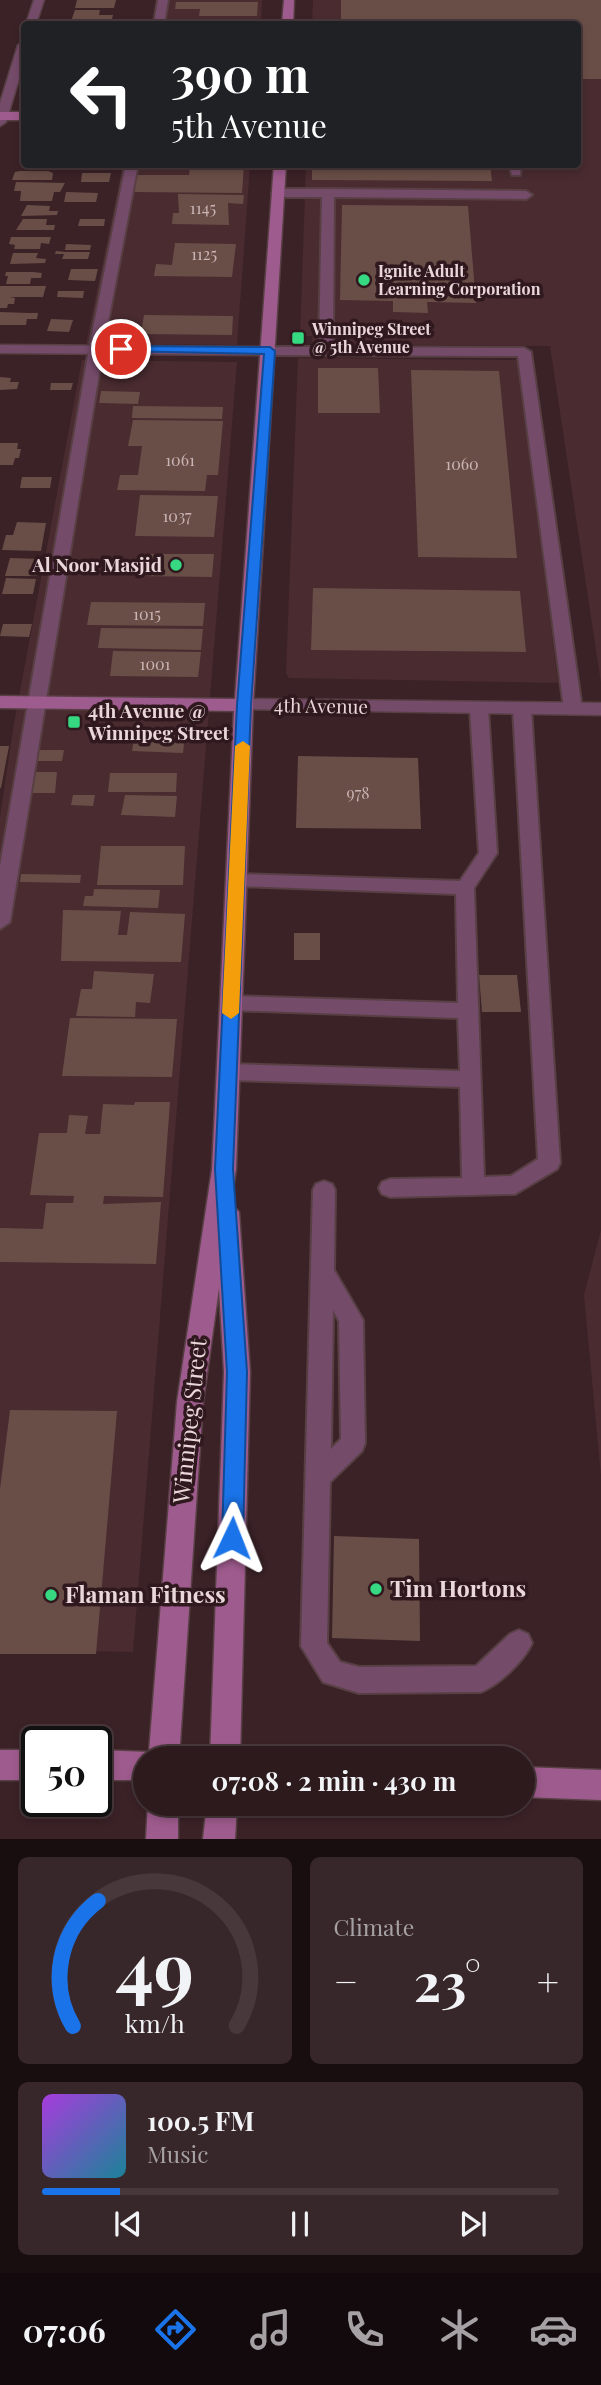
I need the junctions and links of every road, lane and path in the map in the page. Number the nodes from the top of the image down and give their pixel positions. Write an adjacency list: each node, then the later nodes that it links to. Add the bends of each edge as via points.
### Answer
1 (39, 0): 4 (street)
2 (163, 0): 5 (lane)
3 (289, 0): 6 (main road)
4 (32, 21)
5 (160, 21)
6 (288, 21)
7 (21, 55): 9 (street)
8 (21, 116): 9 (main road)
9 (1, 118)
10 (131, 168): 16 (lane)
11 (280, 168): 12 (main road, Winnipeg Street)
12 (278, 193): 13 (lane); 17 (main road, Winnipeg Street)
13 (328, 193): 14 (lane); 18 (lane)
14 (526, 195)
15 (0, 349): 16 (street)
16 (96, 349): 17 (street); 20 (lane)
17 (270, 351): 18 (lane); 21 (main road, Winnipeg Street)
18 (326, 351): 24 (lane, via 524,352)
19 (0, 702): 20 (main road, 4th Avenue)
20 (35, 702): 21 (main road, 4th Avenue); 28 (lane)
21 (244, 705): 22 (street, 4th Avenue); 26 (main road, Winnipeg Street)
22 (479, 708): 23 (street, 4th Avenue); 27 (lane, via 488,853)
23 (522, 708): 24 (street, 4th Avenue); 34 (lane, via 549,1163 515,1185)
24 (573, 709): 25 (street, 4th Avenue)
25 (601, 709)
26 (237, 880): 27 (lane); 29 (main road, Winnipeg Street)
27 (465, 888): 30 (lane)
28 (0, 922)
29 (231, 1003): 30 (lane); 31 (main road, Winnipeg Street)
30 (468, 1010): 32 (lane)
31 (228, 1072): 32 (lane); 33 (main road, Winnipeg Street)
32 (469, 1079): 34 (lane)
33 (224, 1169): 40 (main road, Winnipeg Street, via 190,1402); 41 (main road, Winnipeg Street, via 237,1372)
34 (472, 1186): 35 (lane)
35 (390, 1188)
36 (324, 1191): 37 (lane)
37 (322, 1272): 38 (lane); 38 (lane, via 351,1320 353,1443)
38 (318, 1477): 39 (lane, via 314,1646 332,1673 359,1680 481,1679)
39 (519, 1643)
40 (165, 1746)
41 (225, 1746)
42 (0, 1765): 43 (main road)
43 (21, 1765)
44 (112, 1765): 45 (main road)
45 (133, 1765)
46 (535, 1782): 47 (main road)
47 (601, 1785)
48 (163, 1816): 50 (main road)
49 (221, 1816): 51 (main road)
50 (162, 1839)
51 (219, 1839)

